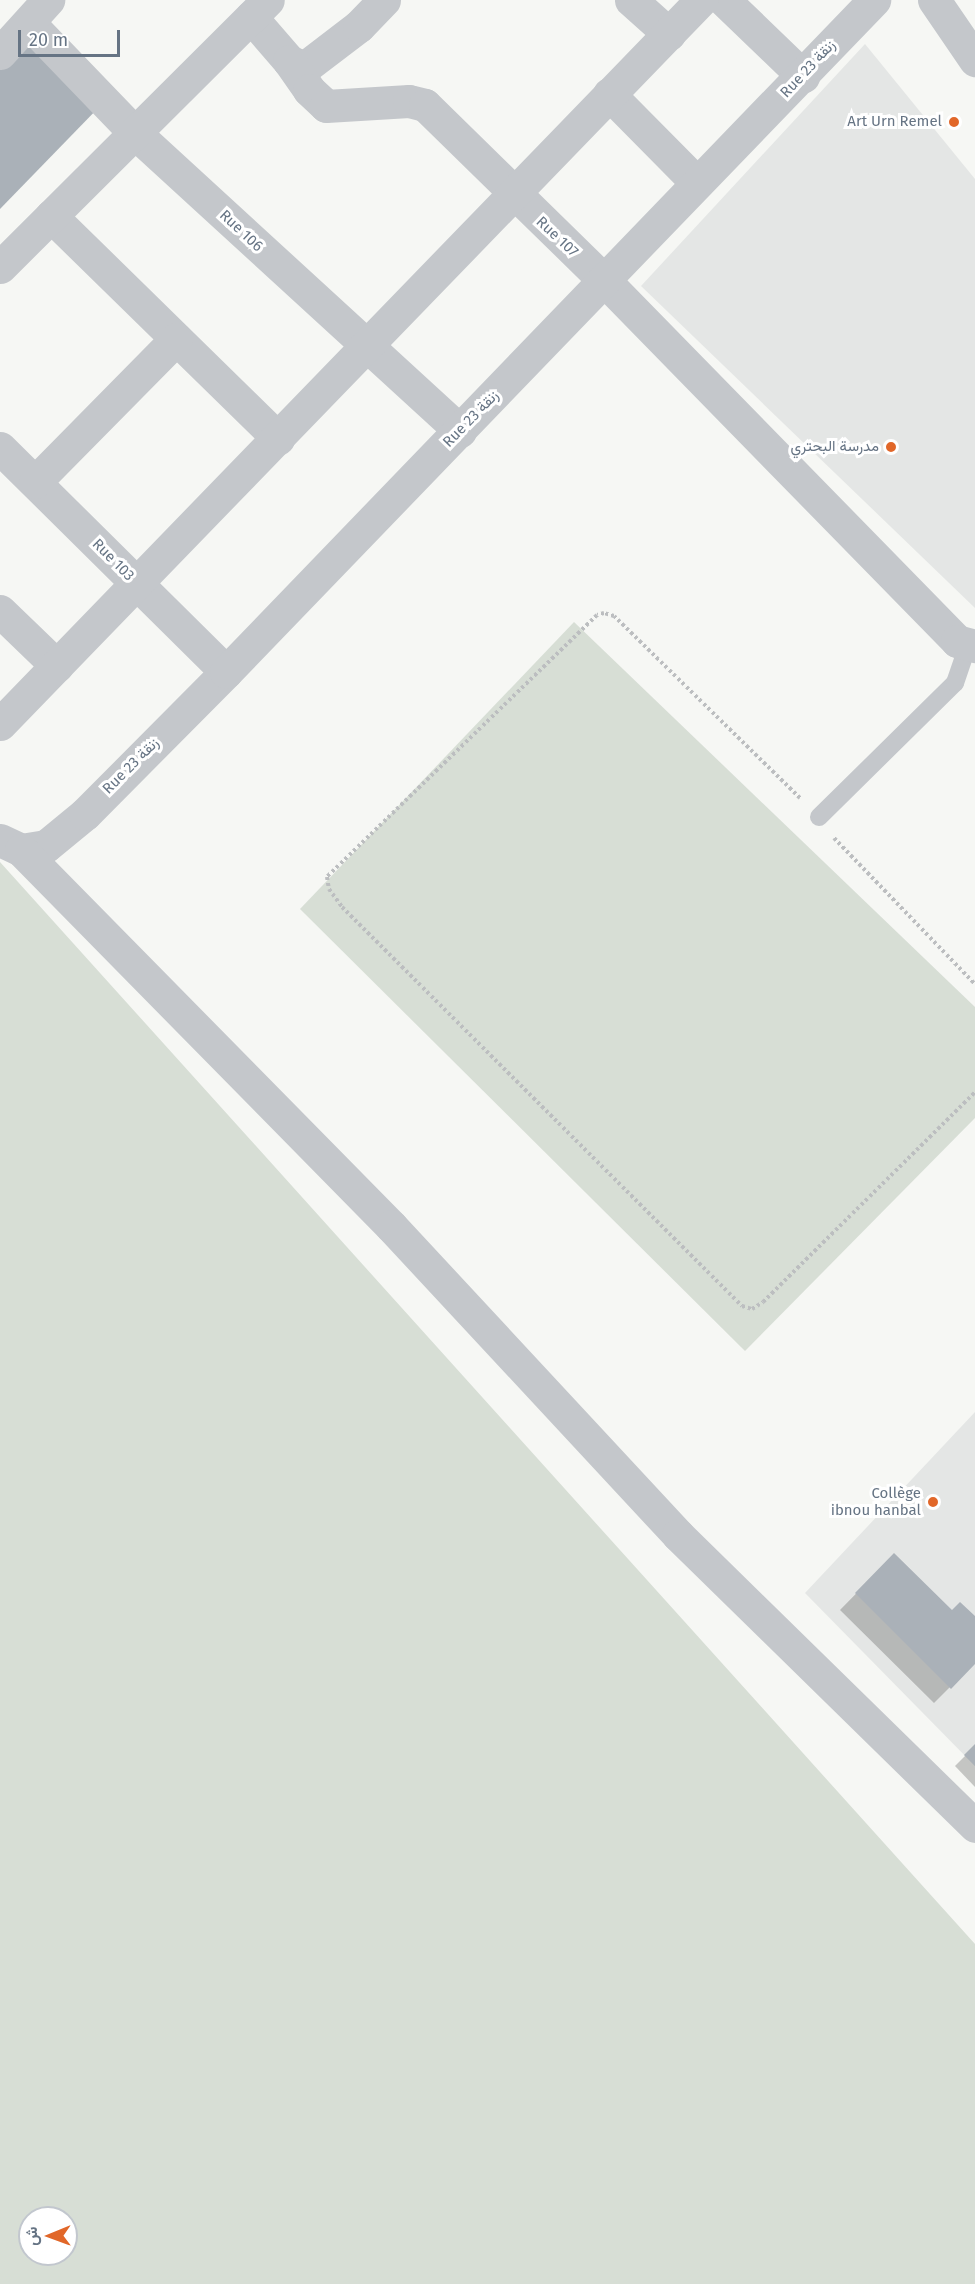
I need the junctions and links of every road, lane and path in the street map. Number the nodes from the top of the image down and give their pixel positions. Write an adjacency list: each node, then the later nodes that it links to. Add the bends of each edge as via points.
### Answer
1 (384, 0): 12 (street, via 315,62 304,68)
2 (631, 0): 9 (street)
3 (701, 0): 9 (street)
4 (724, 0): 13 (street)
5 (874, 0): 13 (street, Rue 23 زنقة)
6 (934, 0): 11 (street)
7 (260, 9): 12 (street); 15 (street)
8 (39, 12): 10 (street); 15 (street, Rue 106)
9 (669, 34): 14 (street)
10 (0, 53)
11 (975, 60)
12 (289, 61): 17 (street, Rue 107, via 326,106 409,101 425,105)
13 (803, 76): 16 (street, Rue 23 زنقة)
14 (609, 94): 16 (street); 17 (street)
15 (135, 133): 18 (street); 22 (street, Rue 106)
16 (698, 183): 20 (street, Rue 23 زنقة)
17 (511, 193): 20 (street, Rue 107); 22 (street)
18 (51, 216): 19 (street); 21 (street)
19 (0, 267)
20 (604, 280): 23 (street, Rue 23 زنقة); 29 (street, Rue 107, via 957,641)
21 (176, 339): 24 (street); 26 (street)
22 (366, 346): 23 (street, Rue 106); 24 (street)
23 (460, 431): 31 (street, Rue 23 زنقة)
24 (278, 438): 27 (street)
25 (0, 448): 26 (street, Rue 103)
26 (34, 482): 27 (street, Rue 103)
27 (136, 583): 30 (street); 31 (street, Rue 103)
28 (0, 611): 30 (street)
29 (971, 646): 33 (lane, via 955,682)
30 (57, 666): 32 (street)
31 (226, 672): 34 (street, Rue 23 زنقة, via 46,846)
32 (0, 724)
33 (819, 817): 35 (path, via 839,843); 36 (path, via 614,616 604,613 597,615 327,877 329,889 342,907 742,1306 752,1309 763,1302)
34 (10, 845): 37 (street, via 391,1226 678,1535)
35 (975, 984)
36 (975, 1092)
37 (975, 1826)

